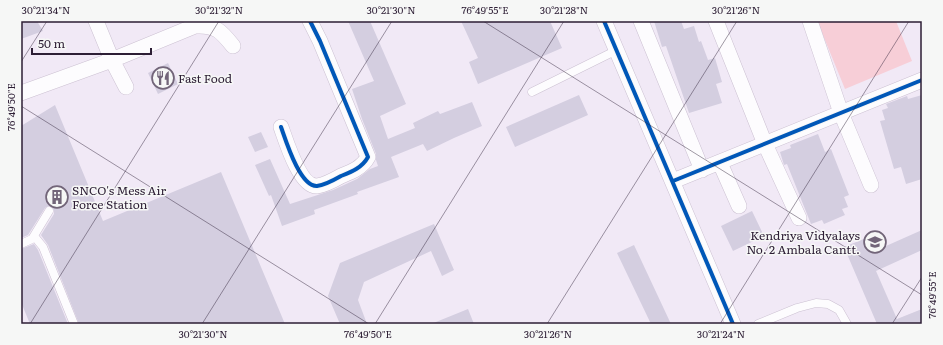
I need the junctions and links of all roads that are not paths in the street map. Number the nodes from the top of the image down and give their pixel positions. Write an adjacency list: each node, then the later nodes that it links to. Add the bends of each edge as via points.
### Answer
1 (96, 21): 11 (street)
2 (310, 21): 17 (street, via 368,157 355,170 316,186 307,182 298,168)
3 (604, 21): 10 (street)
4 (641, 21): 20 (street)
5 (716, 21): 18 (street)
6 (810, 21): 16 (street)
7 (202, 23): 8 (street); 9 (street, via 224,35)
8 (179, 26): 11 (street)
9 (233, 46)
10 (617, 50): 15 (lane); 21 (street)
11 (112, 60): 13 (street); 14 (street)
12 (922, 80): 16 (street)
13 (126, 87)
14 (22, 90)
15 (532, 92)
16 (841, 113): 18 (street); 22 (street)
17 (281, 127)
18 (765, 144): 19 (street); 25 (street)
19 (720, 163): 20 (street); 23 (street)
20 (702, 170): 21 (street)
21 (673, 181): 29 (street)
22 (871, 185)
23 (739, 206)
24 (49, 211): 26 (lane)
25 (799, 218)
26 (34, 236): 27 (lane); 28 (lane, via 43,247)
27 (21, 244)
28 (74, 324)
29 (733, 324)
30 (758, 324): 31 (lane, via 816,302 828,304 839,310)
31 (847, 324)

